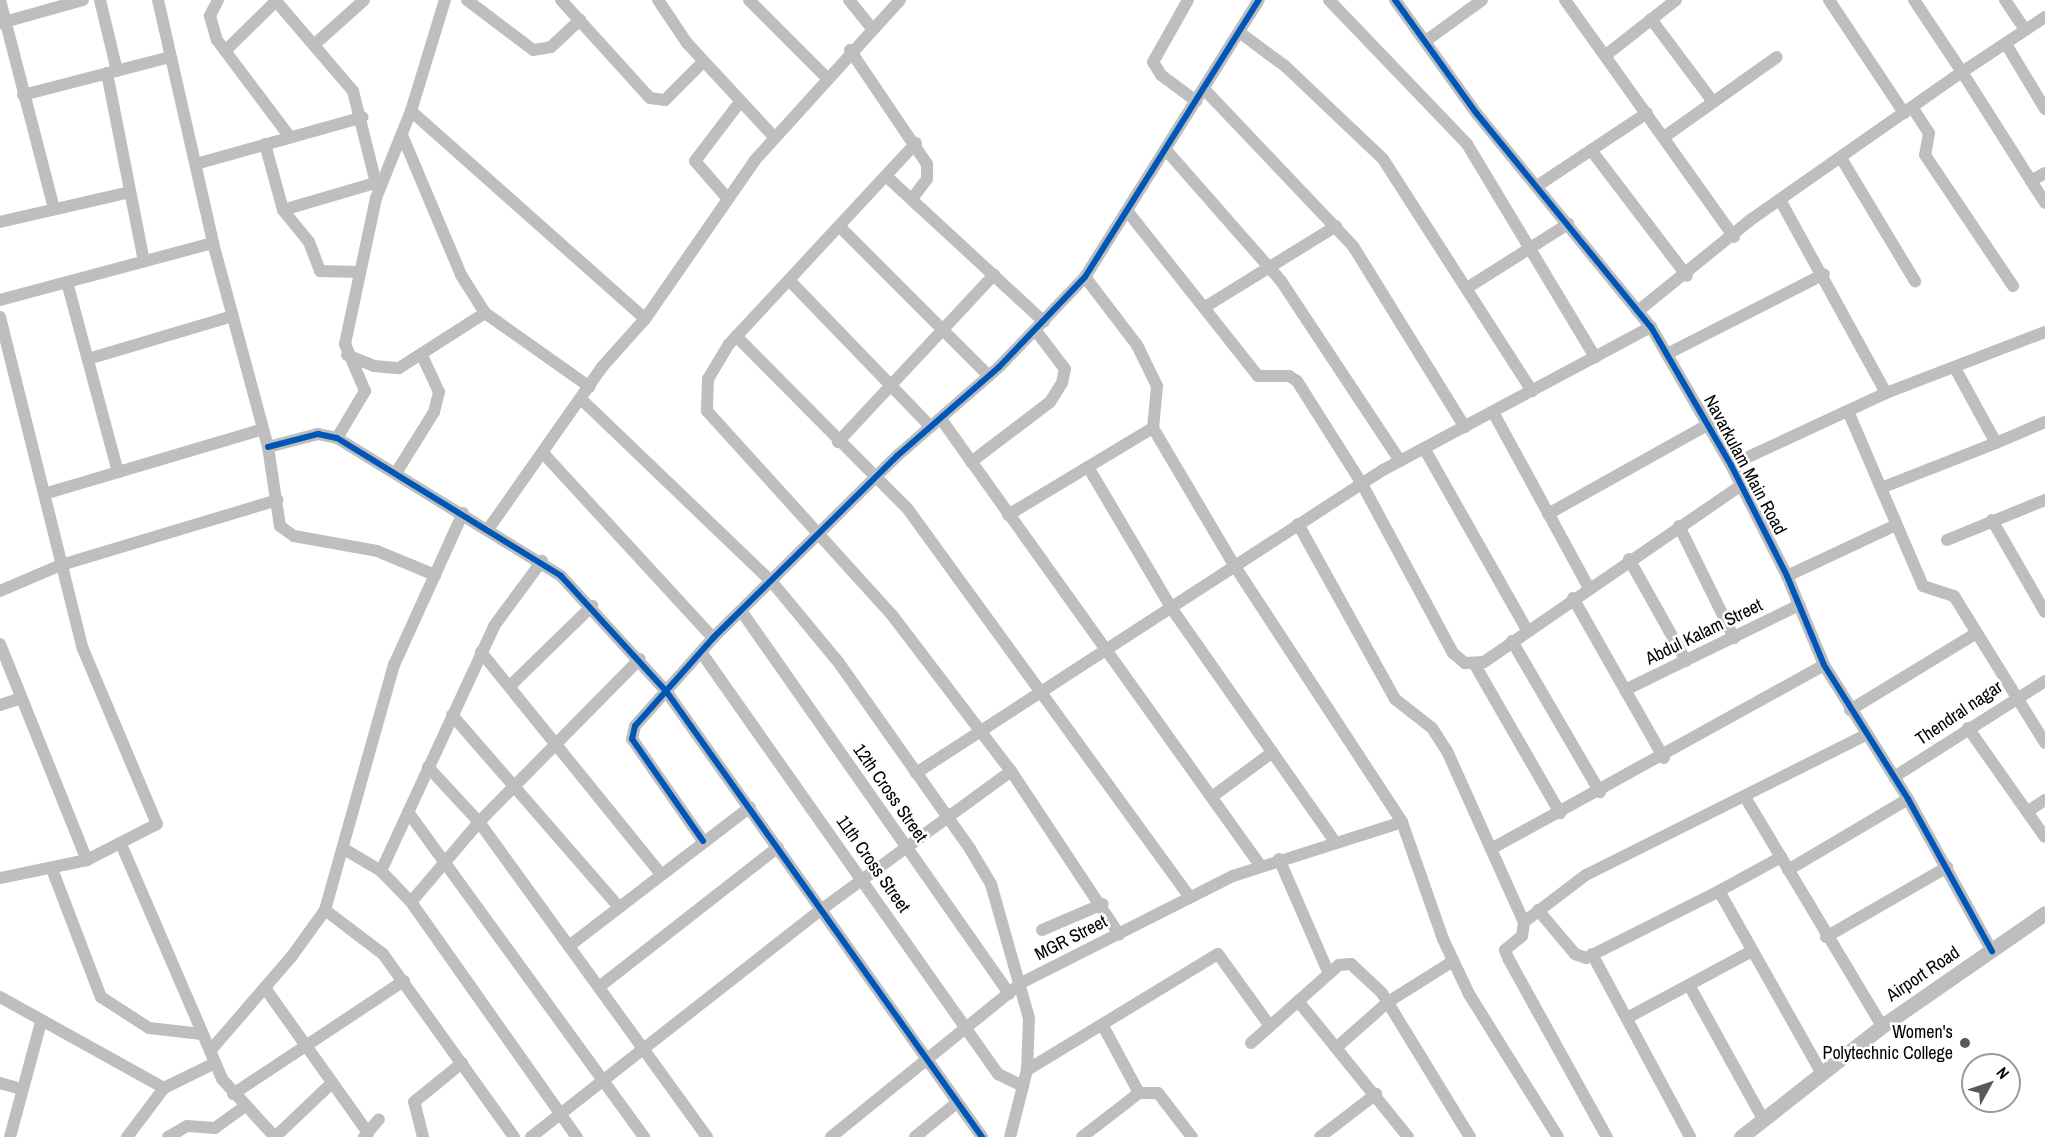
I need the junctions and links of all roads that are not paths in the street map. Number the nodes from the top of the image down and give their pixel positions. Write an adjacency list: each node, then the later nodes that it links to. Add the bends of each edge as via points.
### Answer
1 (0, 0): 28 (street)
2 (81, 0): 28 (street)
3 (100, 0): 41 (street)
4 (158, 0): 38 (street)
5 (218, 0): 36 (street, via 211,9 210,27)
6 (276, 0): 33 (street); 36 (street)
7 (364, 0): 33 (street)
8 (445, 0): 51 (street)
9 (467, 0): 27 (street, via 515,42 533,50 551,47)
10 (561, 0): 27 (street)
11 (658, 0): 40 (street)
12 (749, 0): 43 (street)
13 (849, 0): 29 (street)
14 (900, 0): 29 (street)
15 (1188, 0): 46 (street, via 1154,62 1161,75)
16 (1259, 0): 31 (street)
17 (1329, 0): 83 (street, via 1467,144)
18 (1395, 0): 32 (street, Navarkulam Main Road)
19 (1482, 0): 32 (street)
20 (1565, 0): 37 (street)
21 (1676, 0): 26 (street)
22 (1829, 0): 50 (street)
23 (1914, 0): 42 (street)
24 (2005, 0): 30 (street)
25 (2045, 17): 30 (street)
26 (1652, 19): 37 (street); 48 (street)
27 (580, 20): 40 (street, via 637,86 659,101)
28 (3, 23): 45 (street)
29 (872, 28): 35 (street)
30 (2025, 30): 34 (street)
31 (1239, 32): 44 (street); 95 (street, via 1285,66 1383,159)
32 (1427, 40): 68 (street, Navarkulam Main Road, via 1453,83)
33 (315, 44): 53 (street, via 353,91)
34 (2006, 44): 42 (street); 49 (street)
35 (850, 50): 43 (street); 58 (street)
36 (225, 51): 55 (street)
37 (1606, 55): 52 (street)
38 (170, 57): 41 (street); 63 (street)
39 (1777, 57): 48 (street)
40 (703, 62): 47 (street)
41 (112, 72): 45 (street); 69 (street)
42 (1962, 72): 50 (street); 66 (street)
43 (825, 76): 56 (street)
44 (1204, 89): 46 (street); 80 (street)
45 (23, 94): 74 (street)
46 (1196, 101): 60 (street)
47 (740, 102): 56 (street); 70 (street, via 696,155 699,168)
48 (1713, 102): 57 (street)
49 (2045, 109)
50 (1908, 110): 62 (street); 94 (street, via 1929,133 1925,155)
51 (411, 111): 54 (street); 102 (street)
52 (1647, 113): 57 (street); 61 (street)
53 (363, 117): 55 (street); 67 (street)
54 (402, 135): 67 (street); 99 (street, via 461,275)
55 (289, 136): 59 (street)
56 (774, 136): 70 (street)
57 (1664, 137): 81 (street)
58 (916, 143): 65 (street); 71 (street, via 928,173)
59 (265, 144): 63 (street); 75 (street)
60 (1166, 150): 76 (street); 85 (street)
61 (1591, 150): 68 (street); 89 (street)
62 (1840, 158): 72 (street); 92 (street)
63 (196, 164): 82 (street)
64 (2045, 173): 66 (street)
65 (886, 176): 71 (street); 79 (street)
66 (2031, 181): 73 (street)
67 (380, 182): 75 (street); 86 (street)
68 (1537, 186): 78 (street, Navarkulam Main Road)
69 (130, 192): 74 (street); 84 (street)
70 (728, 199): 102 (street)
71 (912, 199): 88 (street)
72 (1780, 200): 81 (street); 87 (street)
73 (2045, 203)
74 (54, 209): 77 (street)
75 (283, 210): 86 (street, via 309,242 320,271)
76 (1128, 212): 90 (street); 97 (street)
77 (0, 222)
78 (1568, 224): 83 (street); 98 (street, Navarkulam Main Road)
79 (839, 226): 91 (street); 105 (street)
80 (1336, 226): 85 (street); 127 (street)
81 (1734, 237): 89 (street)
82 (213, 243): 84 (street); 100 (street)
83 (1529, 249): 95 (street); 111 (street)
84 (144, 261): 93 (street)
85 (1269, 266): 97 (street); 136 (street)
86 (360, 272): 109 (street)
87 (1824, 274): 108 (street); 119 (street)
88 (994, 275): 103 (street); 105 (street)
89 (1687, 276): 98 (street)
90 (1085, 277): 103 (street); 128 (street, via 1137,345 1157,386)
91 (789, 280): 107 (street); 116 (street)
92 (1915, 280)
93 (67, 282): 96 (street); 112 (street)
94 (2013, 286)
95 (1467, 288): 118 (street)
96 (0, 300)
97 (1205, 307): 143 (street, via 1258,376 1289,376 1297,381)
98 (1638, 311): 104 (street, Navarkulam Main Road)
99 (485, 313): 110 (street); 117 (street)
100 (233, 316): 112 (street); 129 (street)
101 (0, 317): 113 (street)
102 (645, 319): 117 (street)
103 (1040, 327): 115 (street); 137 (street, via 1065,369 1062,383 1050,402)
104 (1651, 327): 108 (street, Navarkulam Main Road); 111 (street)
105 (943, 330): 115 (street); 116 (street)
106 (2045, 332): 114 (street)
107 (736, 336): 131 (street); 157 (street, via 713,365 704,397 707,411)
108 (1667, 354): 125 (street, Navarkulam Main Road)
109 (347, 355): 110 (street, via 389,369); 130 (street, via 365,391)
110 (423, 357): 141 (street, via 439,392 434,412)
111 (1595, 357): 118 (street)
112 (88, 359): 140 (street)
113 (5, 362): 146 (street)
114 (1956, 370): 119 (street); 132 (street)
115 (989, 376): 123 (street)
116 (891, 386): 126 (street); 131 (street)
117 (590, 387): 120 (street)
118 (1532, 390): 122 (street)
119 (1886, 393): 121 (street)
120 (581, 399): 135 (street); 165 (street)
121 (1848, 411): 138 (street); 145 (street)
122 (1493, 412): 127 (street); 150 (street)
123 (941, 419): 126 (street); 137 (street)
124 (2045, 422): 132 (street)
125 (1709, 424): 138 (street, Navarkulam Main Road); 150 (street)
126 (931, 427): 142 (street)
127 (1465, 427): 134 (street)
128 (1153, 428): 139 (street); 162 (street)
129 (263, 429): 133 (street); 140 (street)
130 (337, 438): 133 (street, via 318,434); 141 (street)
131 (838, 442): 142 (street)
132 (1996, 443): 145 (street)
133 (268, 447): 147 (street)
134 (1424, 448): 136 (street); 174 (street)
135 (543, 453): 156 (street); 176 (street)
136 (1400, 461): 143 (street)
137 (971, 462): 151 (street)
138 (1731, 465): 144 (street, Navarkulam Main Road)
139 (1088, 467): 151 (street); 172 (street)
140 (118, 472): 146 (street)
141 (396, 473): 149 (street)
142 (875, 479): 157 (street); 191 (street, via 907,508 950,560)
143 (1362, 484): 153 (street); 185 (street, via 1453,652)
144 (1740, 486): 155 (street); 164 (street, Navarkulam Main Road)
145 (1881, 488): 154 (street)
146 (44, 494): 161 (street)
147 (277, 500): 161 (street); 163 (street, via 277,520 285,532 377,552)
148 (2045, 500): 152 (street)
149 (463, 513): 156 (street); 163 (street)
150 (1548, 514): 166 (street)
151 (1008, 515): 182 (street)
152 (1992, 520): 158 (street); 169 (street)
153 (1298, 524): 162 (street); 228 (street, via 1395,699 1432,728 1447,751)
154 (1896, 525): 164 (street); 175 (street, via 1923,586 1954,596)
155 (1679, 526): 159 (street); 177 (street)
156 (489, 528): 160 (street)
157 (819, 532): 165 (street); 198 (street)
158 (1947, 540)
159 (1629, 560): 166 (street); 184 (street)
160 (542, 561): 170 (street); 180 (street)
161 (61, 565): 167 (street); 224 (street, via 83,649 157,824)
162 (1234, 565): 172 (street); 220 (street)
163 (435, 574): 227 (street, via 394,665)
164 (1787, 576): 171 (street, Navarkulam Main Road)
165 (772, 582): 173 (street); 206 (street, via 839,663)
166 (1588, 586): 168 (street)
167 (0, 591)
168 (1573, 598): 174 (street); 189 (street)
169 (2043, 605)
170 (592, 606): 183 (street); 188 (street)
171 (1799, 606): 177 (street, Abdul Kalam Street); 186 (street, Navarkulam Main Road)
172 (1172, 609): 182 (street); 202 (street)
173 (742, 612): 176 (street); 226 (street, 12th Cross Street)
174 (1528, 632): 178 (street)
175 (1975, 634): 193 (street); 195 (street)
176 (713, 638): 181 (street)
177 (1734, 638): 184 (street, Abdul Kalam Street)
178 (1512, 641): 185 (street); 209 (street)
179 (0, 644): 192 (street)
180 (481, 652): 188 (street); 196 (street)
181 (701, 652): 190 (street); 240 (street, 11th Cross Street)
182 (1106, 652): 191 (street); 210 (street)
183 (640, 659): 190 (street); 201 (street)
184 (1686, 661): 189 (street, Abdul Kalam Street)
185 (1475, 665): 217 (street)
186 (1824, 665): 195 (street, Navarkulam Main Road); 203 (street)
187 (2045, 681): 193 (street, Thendral nagar)
188 (510, 686): 201 (street)
189 (1625, 690): 203 (street)
190 (666, 691): 214 (street); 222 (street, via 631,734)
191 (1043, 694): 198 (street); 242 (street)
192 (21, 698): 194 (street); 231 (street)
193 (2012, 698): 197 (street, Thendral nagar); 200 (street)
194 (0, 705)
195 (1850, 710): 199 (street, Navarkulam Main Road)
196 (452, 715): 204 (street); 208 (street)
197 (1968, 728): 207 (street, Thendral nagar); 216 (street)
198 (982, 732): 205 (street); 206 (street)
199 (1866, 735): 207 (street, Navarkulam Main Road); 211 (street)
200 (2045, 743)
201 (558, 744): 208 (street); 238 (street)
202 (1273, 752): 210 (street); 223 (street)
203 (1664, 758): 209 (street)
204 (428, 767): 215 (street); 219 (street)
205 (1011, 771): 218 (street); 244 (street)
206 (916, 773): 218 (street)
207 (1894, 777): 212 (street, Navarkulam Main Road)
208 (516, 785): 219 (street); 245 (street)
209 (1600, 792): 217 (street)
210 (1213, 796): 233 (street)
211 (1746, 797): 229 (street); 248 (street, via 1586,875)
212 (1908, 799): 234 (street, Navarkulam Main Road); 236 (street)
213 (2045, 800): 216 (street)
214 (750, 807): 222 (street); 225 (street)
215 (408, 812): 232 (street); 237 (street)
216 (2027, 812): 221 (street)
217 (1560, 813): 228 (street)
218 (948, 818): 226 (street); 261 (street, via 990,884)
219 (479, 822): 232 (street); 254 (street)
220 (1402, 822): 223 (street, MGR Street); 258 (street)
221 (2045, 837)
222 (703, 842): 238 (street)
223 (1335, 842): 230 (street, MGR Street)
224 (121, 844): 231 (street); 275 (street)
225 (778, 847): 246 (street); 263 (street)
226 (907, 848): 240 (street); 265 (street, 12th Cross Street)
227 (344, 849): 237 (street); 247 (street)
228 (1491, 849): 250 (street)
229 (1781, 857): 236 (street); 241 (street)
230 (1279, 859): 233 (street, MGR Street); 259 (street)
231 (87, 860): 235 (street)
232 (446, 863): 243 (street); 285 (street)
233 (1260, 865): 242 (street, MGR Street)
234 (1947, 867): 253 (street); 256 (street, Navarkulam Main Road)
235 (52, 869): 239 (street); 275 (street, via 101,996 149,1028)
236 (1788, 870): 253 (street)
237 (381, 871): 243 (street)
238 (661, 874): 245 (street)
239 (0, 878)
240 (862, 880): 246 (street); 274 (street, 11th Cross Street)
241 (1719, 891): 255 (street); 257 (street)
242 (1189, 896): 252 (street, MGR Street)
243 (411, 902): 296 (street)
244 (1103, 904): 251 (street); 252 (street)
245 (619, 907): 254 (street)
246 (822, 909): 277 (street); 282 (street)
247 (325, 910): 260 (street, via 366,939); 264 (street)
248 (1538, 910): 250 (street); 257 (street, via 1575,954)
249 (2045, 913): 256 (street, Airport Road)
250 (1524, 921): 320 (street, via 1522,936 1505,950 1508,958)
251 (1042, 930)
252 (1119, 934): 261 (street, MGR Street)
253 (1826, 937): 273 (street)
254 (569, 946): 263 (street)
255 (1752, 951): 262 (street); 284 (street)
256 (1992, 951): 273 (street, Airport Road)
257 (1592, 954): 269 (street)
258 (1453, 961): 268 (street); 319 (street)
259 (1329, 974): 267 (street); 268 (street, via 1351,964)
260 (404, 981): 279 (street); 281 (street)
261 (1021, 983): 265 (street, MGR Street); 283 (street, via 1029,1018)
262 (1689, 985): 269 (street); 297 (street)
263 (599, 987): 277 (street)
264 (265, 988): 279 (street); 280 (street)
265 (1010, 994): 274 (street, MGR Street)
266 (0, 997): 270 (street)
267 (1298, 1001): 272 (street); 278 (street)
268 (1388, 1002): 278 (street); 318 (street)
269 (1627, 1018): 321 (street)
270 (41, 1022): 289 (street); 290 (street)
271 (1103, 1026): 272 (street, via 1218,954); 283 (street); 291 (street)
272 (1270, 1026): 276 (street)
273 (1882, 1026): 284 (street, Airport Road)
274 (968, 1028): 282 (street, MGR Street); 288 (street, 11th Cross Street, via 998,1074)
275 (202, 1034): 280 (street)
276 (1251, 1042)
277 (644, 1046): 285 (street); 309 (street)
278 (1337, 1047): 293 (street)
279 (307, 1048): 287 (street); 292 (street)
280 (212, 1057): 289 (street); 292 (street)
281 (462, 1063): 304 (street, via 414,1102); 305 (street)
282 (926, 1063): 294 (street); 310 (street, MGR Street)
283 (1027, 1070): 288 (street)
284 (1821, 1072): 297 (street, Airport Road)
285 (604, 1079): 296 (street); 308 (street)
286 (0, 1083): 290 (street)
287 (332, 1083): 299 (street); 303 (street)
288 (1023, 1086): 313 (street)
289 (164, 1088): 301 (street)
290 (21, 1089): 300 (street)
291 (1139, 1093): 314 (street); 315 (street, via 1158,1093)
292 (233, 1094): 295 (street)
293 (1376, 1094): 316 (street); 317 (street)
294 (954, 1105): 311 (street); 312 (street)
295 (245, 1106): 302 (street, via 215,1128 187,1126); 303 (street)
296 (561, 1114): 306 (street); 307 (street)
297 (1762, 1117): 322 (street, Airport Road)
298 (379, 1119): 299 (street)
299 (366, 1135)
300 (10, 1137)
301 (127, 1137)
302 (168, 1137)
303 (275, 1137)
304 (423, 1137)
305 (514, 1137)
306 (531, 1137)
307 (578, 1137)
308 (644, 1137)
309 (707, 1137)
310 (831, 1137)
311 (915, 1137)
312 (982, 1137)
313 (1011, 1137)
314 (1082, 1137)
315 (1192, 1137)
316 (1320, 1137)
317 (1408, 1137)
318 (1470, 1137)
319 (1558, 1137)
320 (1607, 1137)
321 (1690, 1137)
322 (1741, 1137)

